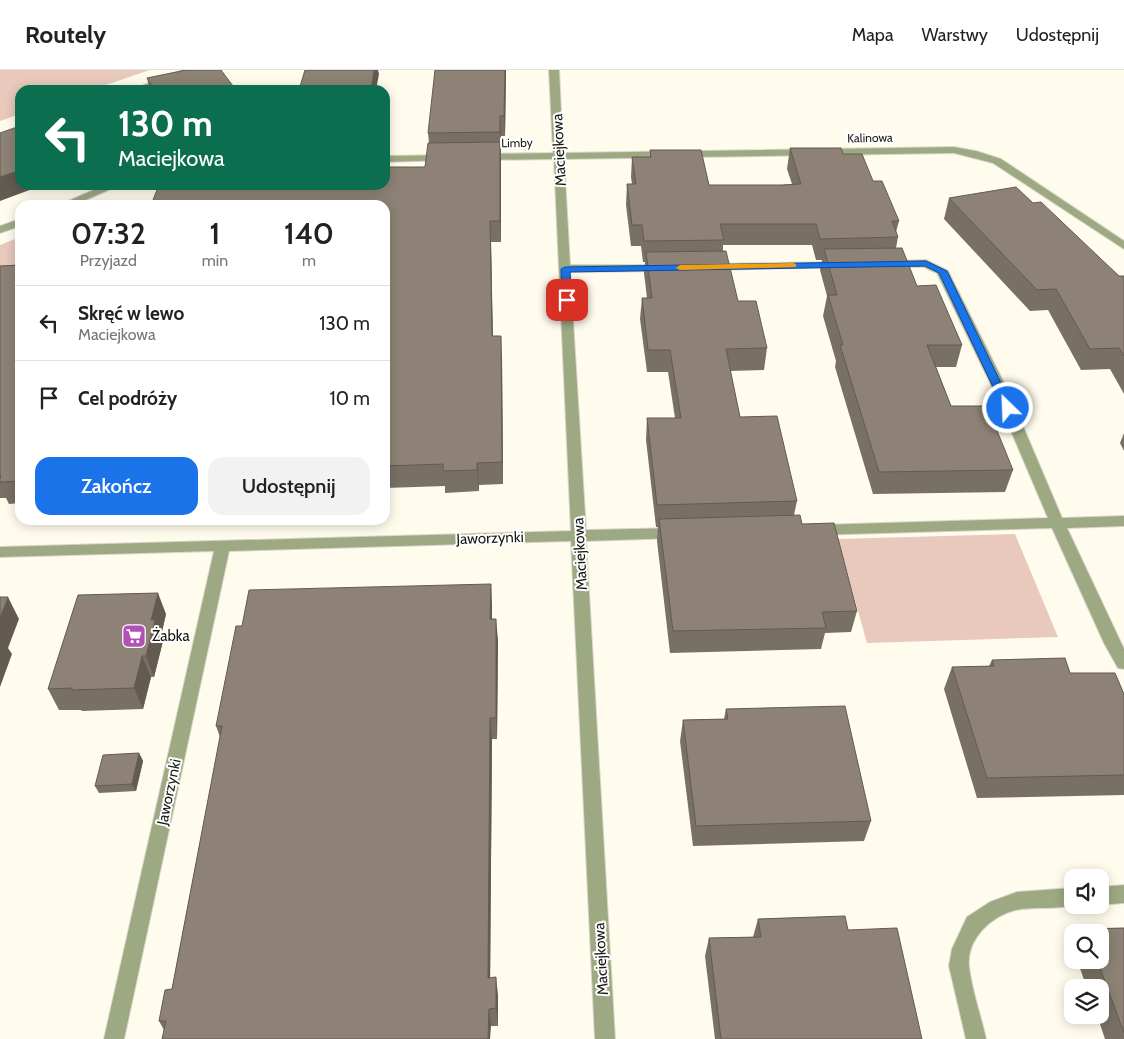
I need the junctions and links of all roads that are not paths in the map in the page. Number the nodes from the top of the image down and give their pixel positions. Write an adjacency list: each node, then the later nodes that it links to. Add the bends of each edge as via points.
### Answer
1 (192, 70): 3 (street)
2 (554, 70): 4 (street, Maciejkowa)
3 (150, 85)
4 (559, 155): 5 (street, Limby); 10 (street, Kalinowa, via 972,152 997,161); 15 (street, Maciejkowa)
5 (390, 159)
6 (102, 190): 7 (street)
7 (77, 200)
8 (15, 224): 9 (street)
9 (0, 230)
10 (1124, 246)
11 (878, 264): 17 (street, via 926,263 942,271 1001,391)
12 (849, 265): 13 (street)
13 (695, 267)
14 (676, 268): 15 (street)
15 (565, 269): 20 (street, Maciejkowa)
16 (1124, 521): 17 (street)
17 (1057, 523): 18 (street); 23 (street)
18 (801, 530)
19 (696, 532): 20 (street, Jaworzynki)
20 (578, 535): 21 (street, Jaworzynki); 28 (street, Maciejkowa)
21 (223, 546): 22 (street, Jaworzynki); 27 (street, Jaworzynki)
22 (0, 552)
23 (1124, 663)
24 (1124, 894): 25 (street)
25 (1109, 895)
26 (1064, 898): 29 (street, via 1017,901 997,908 974,923 962,948 958,966)
27 (114, 1039)
28 (605, 1039)
29 (976, 1039)

